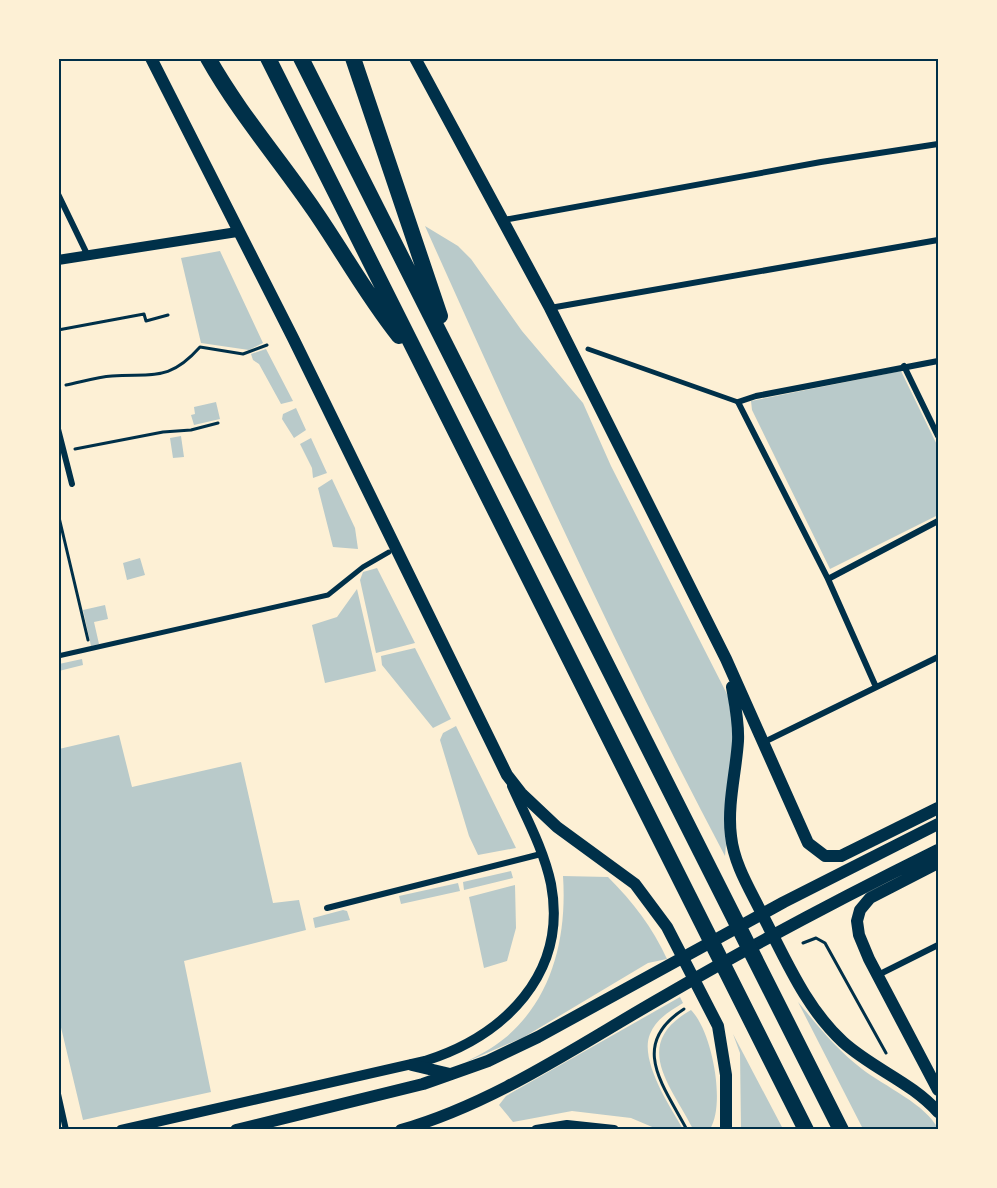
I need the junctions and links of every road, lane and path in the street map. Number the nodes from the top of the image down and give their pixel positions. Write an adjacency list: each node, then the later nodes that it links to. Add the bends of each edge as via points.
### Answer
1 (151, 58): 10 (main road)
2 (208, 58): 19 (highway, via 369,296)
3 (268, 58): 19 (highway)
4 (301, 58): 21 (highway)
5 (353, 58): 21 (highway)
6 (415, 58): 9 (main road)
7 (939, 144): 9 (street)
8 (58, 194): 12 (street)
9 (504, 220): 14 (main road)
10 (237, 232): 12 (street); 40 (main road)
11 (939, 240): 14 (street)
12 (88, 256): 13 (street)
13 (58, 260)
14 (550, 308): 37 (main road)
15 (168, 315): 16 (path, via 146,321 144,314)
16 (58, 330)
17 (267, 345): 23 (path, via 243,354 200,347 188,361 172,370)
18 (588, 349): 24 (street)
19 (419, 359): 65 (highway)
20 (939, 361): 22 (street)
21 (456, 366): 66 (highway)
22 (904, 366): 24 (street); 27 (street)
23 (66, 385)
24 (738, 402): 33 (street)
25 (218, 423): 28 (path)
26 (58, 429): 28 (street)
27 (939, 436)
28 (64, 451): 29 (street)
29 (72, 484)
30 (58, 513): 34 (path)
31 (939, 521): 33 (street)
32 (389, 552): 34 (street, via 328,595)
33 (828, 579): 38 (street)
34 (90, 648): 35 (street)
35 (58, 656)
36 (939, 657): 38 (street)
37 (726, 659): 39 (main road); 56 (main road, via 738,732 731,837 737,863 812,1006 851,1048 916,1091)
38 (876, 687): 39 (street)
39 (762, 743): 41 (main road, via 808,843 825,856 841,856)
40 (507, 775): 44 (street); 64 (main road, via 557,827 635,884 667,927 712,1011 720,1036 726,1076)
41 (939, 808)
42 (939, 824): 53 (main road, via 784,902 538,1037)
43 (939, 850): 60 (main road, via 683,985 516,1083 454,1112)
44 (541, 854): 46 (street); 52 (street, via 554,905 551,943 532,986 495,1028 452,1052)
45 (939, 863): 49 (main road, via 870,898 860,910 859,935)
46 (327, 908)
47 (803, 943): 51 (path, via 816,938 825,943)
48 (939, 945): 49 (street)
49 (878, 975): 54 (main road)
50 (684, 1009): 63 (path, via 662,1026 653,1051 656,1070)
51 (886, 1053)
52 (412, 1065): 53 (main road); 58 (street)
53 (452, 1074): 59 (main road)
54 (938, 1089)
55 (58, 1094): 57 (street)
56 (939, 1112)
57 (66, 1130)
58 (121, 1130)
59 (236, 1130)
60 (401, 1130)
61 (536, 1130): 62 (street, via 567,1125)
62 (614, 1130)
63 (687, 1130)
64 (726, 1130)
65 (806, 1130)
66 (841, 1130)

